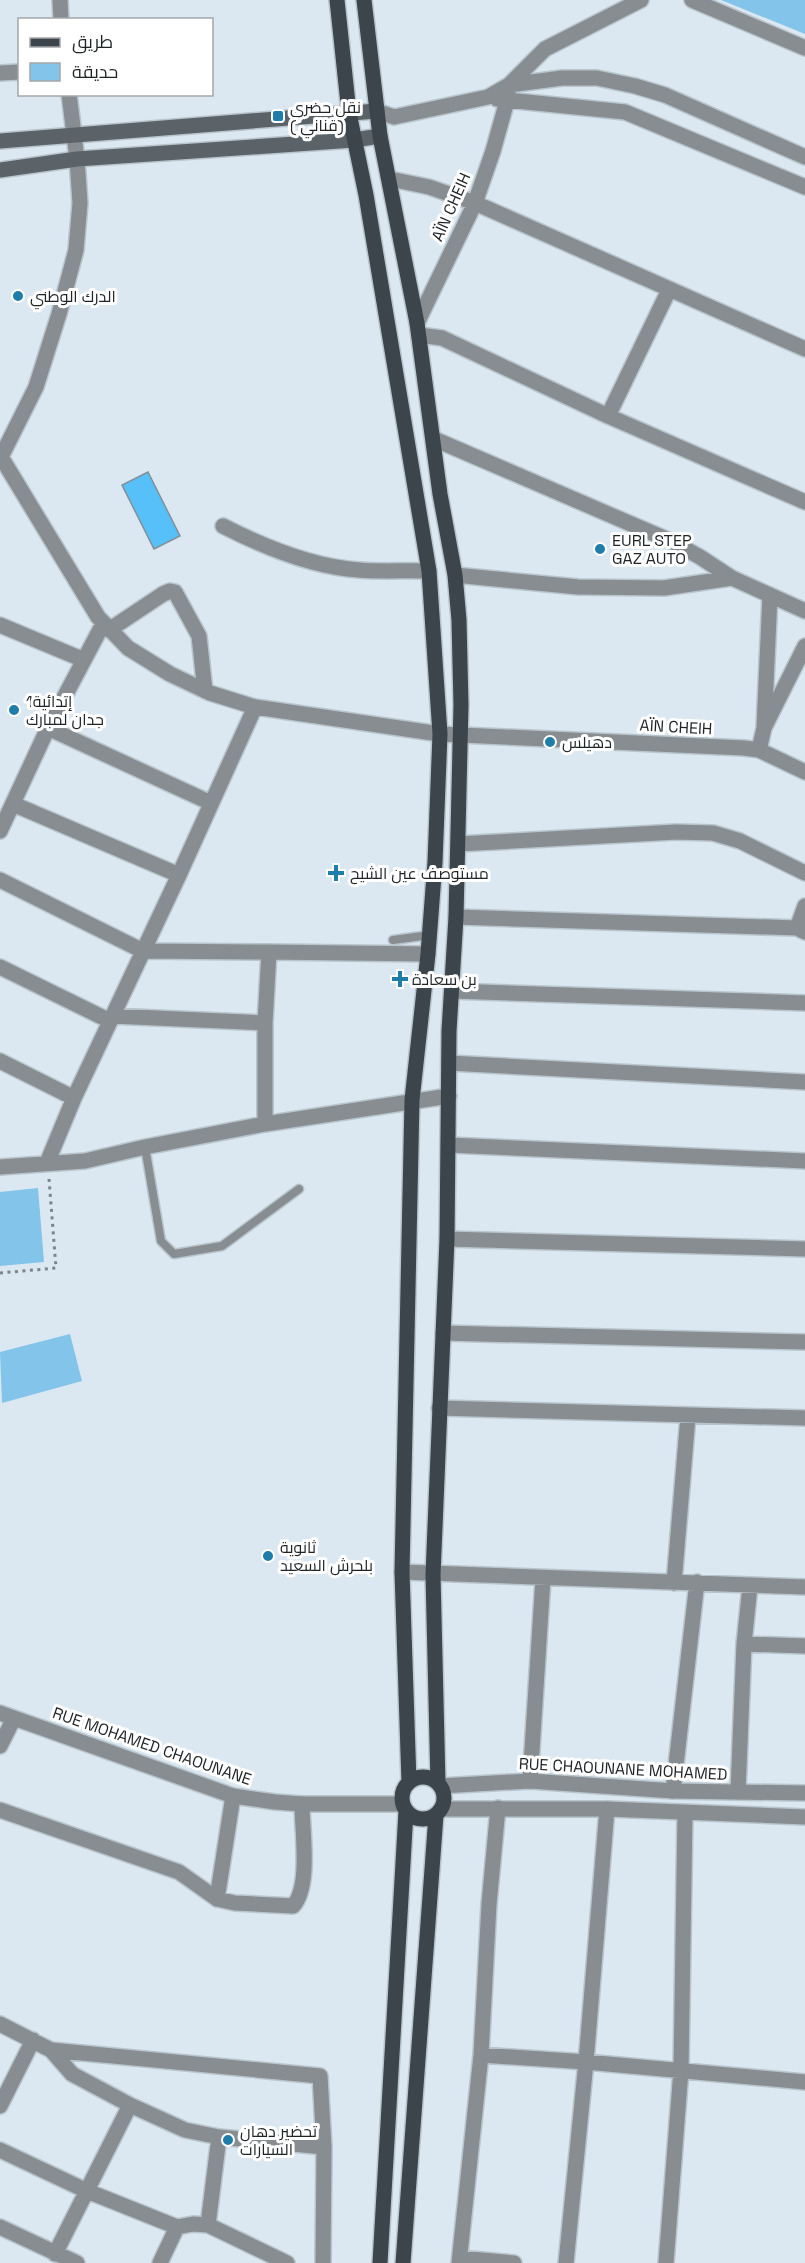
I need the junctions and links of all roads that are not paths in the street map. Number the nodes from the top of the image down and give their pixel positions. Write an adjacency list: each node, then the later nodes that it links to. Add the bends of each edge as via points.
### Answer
1 (60, 0): 6 (street)
2 (337, 0): 15 (main road)
3 (364, 0): 14 (main road)
4 (641, 0): 10 (street, via 546,49)
5 (692, 0): 7 (street)
6 (61, 18)
7 (805, 48)
8 (18, 72): 9 (street)
9 (0, 73)
10 (509, 85): 12 (street); 13 (street, AÏN CHEIH); 21 (street, via 597,78 635,86 665,95)
11 (69, 96): 17 (street)
12 (489, 97): 13 (street); 16 (street)
13 (507, 101): 25 (street, via 625,112); 26 (street, AÏN CHEIH)
14 (377, 111): 15 (main road); 16 (street); 18 (main road)
15 (350, 113): 17 (main road); 19 (main road)
16 (394, 117): 18 (street)
17 (74, 135): 20 (main road); 22 (street)
18 (380, 136): 19 (main road); 24 (main road)
19 (354, 140): 22 (main road); 35 (main road)
20 (0, 141)
21 (805, 157)
22 (77, 159): 23 (main road); 32 (street, via 80,203 76,250 36,387)
23 (0, 170)
24 (390, 179): 26 (street, via 413,182); 28 (main road)
25 (805, 187)
26 (475, 203): 27 (street); 28 (street, AÏN CHEIH)
27 (669, 290): 29 (street); 30 (street)
28 (418, 329): 30 (street); 31 (main road)
29 (805, 349)
30 (608, 416): 33 (street)
31 (434, 439): 36 (main road); 37 (street, via 673,542)
32 (0, 458): 41 (street, AÏN CHEIH)
33 (805, 502)
34 (223, 525): 35 (street, via 247,538 335,567)
35 (429, 570): 48 (main road)
36 (455, 575): 37 (street, via 578,587 664,588); 49 (main road)
37 (732, 578): 38 (street)
38 (770, 595): 39 (street); 47 (street)
39 (805, 611)
40 (0, 625): 43 (street)
41 (106, 627): 43 (street); 44 (street, AÏN CHEIH, via 128,648); 44 (street, via 163,594 175,592 199,636)
42 (805, 646): 47 (street)
43 (84, 660): 46 (street)
44 (205, 691): 45 (street, AÏN CHEIH)
45 (255, 707): 48 (street, AÏN CHEIH); 52 (street)
46 (48, 728): 52 (street); 53 (street)
47 (764, 728): 50 (street)
48 (440, 734): 49 (street, AÏN CHEIH); 62 (main road)
49 (461, 734): 50 (street, AÏN CHEIH); 55 (main road)
50 (759, 750): 51 (street)
51 (805, 772)
52 (211, 803): 57 (street)
53 (13, 804): 54 (street); 57 (street)
54 (0, 831)
55 (458, 844): 56 (street, via 713,833); 60 (main road)
56 (805, 873)
57 (179, 875): 64 (street)
58 (0, 879): 64 (street)
59 (805, 906): 61 (street)
60 (456, 917): 61 (street); 68 (main road)
61 (801, 930)
62 (430, 935): 63 (lane); 66 (main road)
63 (393, 940)
64 (143, 951): 65 (street); 70 (street)
65 (269, 952): 66 (street); 71 (street)
66 (428, 954): 77 (main road)
67 (0, 967): 70 (street)
68 (452, 992): 69 (street); 73 (main road)
69 (805, 1003)
70 (111, 1019): 71 (street); 76 (street)
71 (265, 1023): 78 (street)
72 (0, 1061): 76 (street)
73 (449, 1063): 74 (street); 75 (main road)
74 (805, 1083)
75 (449, 1096): 77 (street); 79 (main road)
76 (74, 1098): 82 (street)
77 (412, 1100): 78 (street); 92 (main road)
78 (265, 1124): 80 (street)
79 (449, 1145): 81 (street); 85 (main road)
80 (145, 1147): 82 (street, via 86,1161); 84 (lane, via 161,1242 174,1254 222,1246)
81 (805, 1161)
82 (47, 1163): 83 (street)
83 (0, 1167)
84 (299, 1188)
85 (447, 1239): 86 (street); 87 (main road)
86 (805, 1249)
87 (443, 1333): 88 (street); 89 (main road)
88 (805, 1342)
89 (439, 1408): 90 (street); 93 (main road)
90 (688, 1416): 91 (street); 96 (street)
91 (805, 1418)
92 (402, 1572): 93 (street); 104 (main road)
93 (433, 1575): 94 (street); 105 (main road)
94 (543, 1579): 96 (street); 103 (street)
95 (696, 1582): 96 (street); 97 (street); 106 (street)
96 (674, 1583)
97 (750, 1586): 98 (street); 99 (street)
98 (805, 1587)
99 (744, 1644): 100 (street); 107 (street)
100 (805, 1646)
101 (7, 1716): 102 (street); 109 (street, RUE MOHAMED CHAOUNANE)
102 (0, 1746)
103 (530, 1781): 105 (street, RUE CHAOUNANE MOHAMED); 106 (street, RUE CHAOUNANE MOHAMED)
104 (409, 1782): 105 (main road, via 427,1777); 111 (main road, via 403,1792)
105 (439, 1785): 115 (main road, via 444,1798)
106 (673, 1791): 107 (street, RUE CHAOUNANE MOHAMED)
107 (738, 1792): 108 (street, RUE CHAOUNANE MOHAMED)
108 (805, 1793)
109 (233, 1796): 110 (street, RUE MOHAMED CHAOUNANE); 118 (street)
110 (302, 1804): 111 (street, RUE MOHAMED CHAOUNANE); 118 (street, via 303,1885 299,1900 293,1906 235,1904)
111 (404, 1807): 115 (main road, via 420,1819); 141 (main road)
112 (498, 1808): 113 (street); 115 (street); 122 (street)
113 (607, 1809): 116 (street); 123 (street)
114 (0, 1810): 118 (street, via 179,1872)
115 (438, 1812): 142 (main road)
116 (684, 1813): 117 (street); 124 (street)
117 (805, 1817)
118 (217, 1899)
119 (0, 2024): 120 (street)
120 (33, 2040): 121 (street); 127 (street)
121 (51, 2050): 126 (street, via 72,2074); 129 (street, via 320,2076)
122 (481, 2055): 123 (street); 136 (street)
123 (586, 2062): 124 (street); 144 (street)
124 (681, 2070): 125 (street); 145 (street)
125 (805, 2082)
126 (130, 2105): 128 (street, via 185,2130); 131 (street)
127 (0, 2106)
128 (219, 2137): 129 (street); 132 (street)
129 (324, 2148): 140 (street)
130 (0, 2150): 131 (street)
131 (87, 2191): 134 (street); 135 (street)
132 (208, 2225): 134 (street); 139 (street)
133 (0, 2227): 135 (street)
134 (177, 2228): 138 (street)
135 (54, 2254): 137 (street)
136 (459, 2260): 143 (street)
137 (77, 2263)
138 (160, 2263)
139 (287, 2263)
140 (323, 2263)
141 (380, 2263)
142 (404, 2263)
143 (514, 2263)
144 (566, 2263)
145 (666, 2263)

